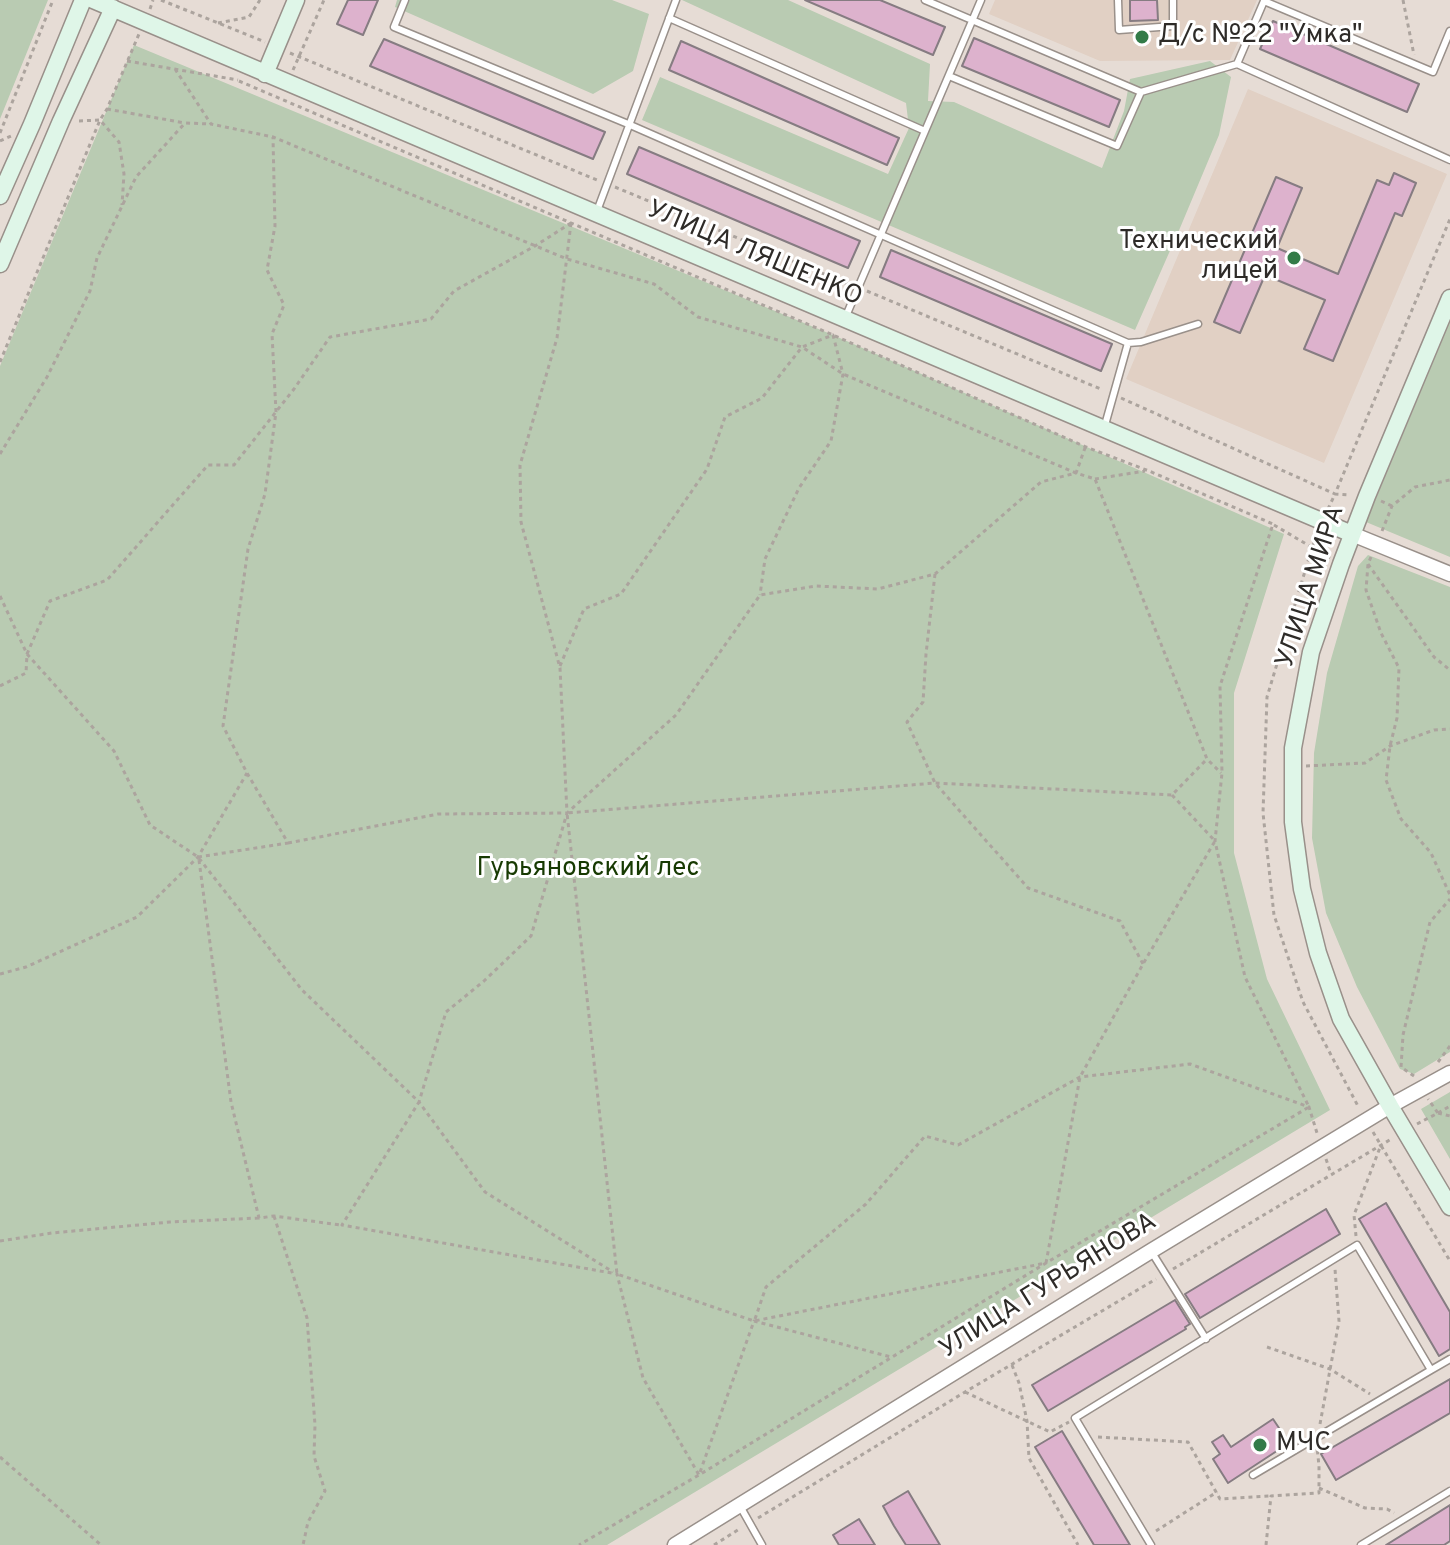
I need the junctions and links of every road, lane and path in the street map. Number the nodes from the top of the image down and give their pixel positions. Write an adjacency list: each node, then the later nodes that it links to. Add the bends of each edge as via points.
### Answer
1 (53, 0): 35 (path)
2 (83, 0): 39 (main road)
3 (93, 0): 15 (main road, УЛИЦА ЛЯШЕНКО)
4 (161, 0): 18 (path)
5 (260, 0): 18 (path, via 249,17)
6 (296, 0): 20 (main road)
7 (324, 0): 21 (path)
8 (405, 0): 33 (lane, via 394,27)
9 (676, 0): 16 (lane)
10 (925, 0): 17 (lane)
11 (981, 0): 17 (lane)
12 (1118, 0): 13 (lane, via 1119,30 1173,26)
13 (1173, 0)
14 (1403, 0): 23 (path)
15 (113, 8): 26 (main road, УЛИЦА ЛЯШЕНКО); 41 (main road)
16 (669, 18): 33 (lane); 34 (lane)
17 (973, 20): 25 (lane); 28 (lane)
18 (218, 23): 20 (path)
19 (1450, 31): 23 (lane, via 1433,72)
20 (276, 46): 21 (path); 26 (main road)
21 (299, 57): 38 (path)
22 (1237, 64): 23 (lane, via 1264,1); 28 (lane); 37 (lane)
23 (1416, 65)
24 (175, 69): 27 (path); 29 (path, via 127,61); 32 (path)
25 (949, 76): 28 (lane, via 1117,146); 34 (lane)
26 (267, 80): 27 (path); 42 (main road, УЛИЦА ЛЯШЕНКО)
27 (239, 81): 44 (path)
28 (1141, 92)
29 (107, 109): 30 (path); 31 (path)
30 (100, 120): 40 (path, via 119,142); 56 (path)
31 (185, 123): 32 (path); 40 (path, via 136,177)
32 (211, 124): 36 (path)
33 (628, 124): 38 (lane); 45 (lane)
34 (925, 131): 45 (lane)
35 (0, 133)
36 (273, 137): 46 (path); 59 (path, via 275,226 267,270 284,305 272,334)
37 (1450, 160)
38 (606, 184): 42 (lane); 49 (path)
39 (0, 197): 41 (main road)
40 (122, 207): 62 (path, via 97,258 90,291)
41 (23, 208): 48 (main road)
42 (596, 214): 51 (main road, УЛИЦА ЛЯШЕНКО)
43 (1450, 219): 58 (path, via 1335,494)
44 (571, 223): 46 (path); 47 (path); 53 (path)
45 (880, 234): 49 (lane); 54 (lane)
46 (535, 246): 47 (path); 59 (path, via 454,291 431,319 330,337)
47 (567, 259): 55 (path, via 654,284 698,317); 76 (path, via 557,338 520,465 521,522)
48 (0, 264)
49 (857, 287): 51 (lane); 58 (path)
50 (1450, 298): 69 (main road, УЛИЦА МИРА)
51 (845, 319): 60 (main road, УЛИЦА ЛЯШЕНКО)
52 (1198, 324): 54 (lane)
53 (833, 335): 55 (path); 57 (path); 61 (path)
54 (1128, 343): 58 (lane)
55 (802, 347): 57 (path); 76 (path, via 762,398 725,417 707,469 621,594 584,609)
56 (0, 362)
57 (843, 374): 64 (path); 73 (path, via 831,441 799,488 765,559)
58 (1113, 394): 60 (lane)
59 (276, 412): 75 (path, via 234,465 208,465 107,580 50,601); 83 (path, via 265,494 248,549 223,726)
60 (1104, 429): 69 (main road, УЛИЦА ЛЯШЕНКО)
61 (1086, 447): 63 (path); 64 (path)
62 (0, 454)
63 (1149, 471): 65 (path); 68 (path)
64 (1076, 473): 65 (path); 71 (path, via 1041,482)
65 (1095, 479): 81 (path)
66 (1450, 480): 67 (path, via 1415,487)
67 (1392, 506)
68 (1273, 524): 70 (path); 84 (path, via 1220,686)
69 (1352, 534): 72 (street, УЛИЦА ЛЯШЕНКО); 100 (main road, УЛИЦА МИРА, via 1311,652 1293,748 1293,822 1318,953 1341,1019)
70 (1312, 548)
71 (935, 574): 73 (path, via 878,589 816,586); 85 (path, via 923,702 907,722)
72 (1450, 574)
73 (760, 595): 87 (path, via 676,715)
74 (0, 596): 75 (path)
75 (27, 654): 78 (path, via 26,673); 90 (path, via 114,751 150,825)
76 (560, 668): 87 (path)
77 (1450, 670): 80 (path, via 1434,657 1368,564 1366,590 1399,668)
78 (0, 686)
79 (1450, 729): 80 (path)
80 (1390, 746): 82 (path, via 1365,763); 91 (path, via 1386,780 1401,819 1431,853)
81 (1207, 759): 84 (path); 86 (path)
82 (1303, 766)
83 (247, 773): 89 (path); 90 (path)
84 (1222, 773): 88 (path)
85 (935, 783): 86 (path); 87 (path); 92 (path, via 1028,888 1120,921)
86 (1172, 795): 88 (path)
87 (567, 813): 89 (path, via 438,814); 99 (path, via 531,936 446,1012); 118 (path)
88 (1215, 841): 92 (path); 102 (path, via 1245,977)
89 (288, 843): 90 (path)
90 (198, 857): 93 (path, via 137,917); 99 (path, via 302,990); 111 (path, via 231,1102)
91 (1450, 897): 98 (path, via 1430,922 1403,1035 1401,1067 1417,1079)
92 (1143, 964): 97 (path)
93 (0, 974)
94 (1450, 1046): 95 (path)
95 (1436, 1064)
96 (1450, 1073): 98 (street, УЛИЦА ГУРЬЯНОВА)
97 (1080, 1077): 102 (path, via 1190,1064); 117 (path); 120 (path, via 958,1145 925,1136 866,1204 766,1287)
98 (1420, 1089): 100 (street, УЛИЦА ГУРЬЯНОВА); 103 (path)
99 (419, 1102): 112 (path); 118 (path, via 485,1192)
100 (1390, 1106): 105 (main road, УЛИЦА МИРА); 107 (street, УЛИЦА ГУРЬЯНОВА)
101 (1450, 1106): 103 (path)
102 (1309, 1107): 107 (path); 117 (path)
103 (1438, 1113): 104 (path); 105 (path)
104 (1450, 1116)
105 (1405, 1131): 106 (path); 109 (main road, УЛИЦА МИРА)
106 (1381, 1145): 108 (path); 114 (path, via 1354,1215)
107 (1322, 1148): 108 (path); 115 (street, УЛИЦА ГУРЬЯНОВА)
108 (1331, 1174): 119 (path)
109 (1450, 1207)
110 (274, 1216): 111 (path); 112 (path); 146 (path, via 307,1318 314,1456 325,1491 308,1522)
111 (259, 1218): 113 (path)
112 (342, 1225): 118 (path)
113 (0, 1241)
114 (1357, 1245): 116 (lane); 127 (lane)
115 (1151, 1251): 119 (lane); 141 (street, УЛИЦА ГУРЬЯНОВА)
116 (1334, 1259): 121 (lane); 126 (path, via 1339,1321)
117 (1046, 1263): 120 (path); 123 (path)
118 (617, 1274): 120 (path); 135 (path, via 643,1378)
119 (1165, 1274): 121 (lane); 125 (path)
120 (754, 1321): 123 (path); 135 (path)
121 (1206, 1339): 130 (lane)
122 (1267, 1347): 126 (path)
123 (892, 1357): 135 (path)
124 (1450, 1359): 127 (lane)
125 (1012, 1365): 128 (path); 131 (path)
126 (1330, 1369): 129 (path); 133 (path)
127 (1431, 1370): 129 (lane)
128 (965, 1392): 131 (path); 143 (path)
129 (1380, 1400): 133 (lane)
130 (1075, 1418): 131 (path, via 1050,1432); 132 (lane)
131 (1027, 1421): 151 (path, via 1029,1458)
132 (1086, 1436): 139 (path, via 1188,1442); 144 (lane)
133 (1316, 1438): 136 (lane); 137 (path)
134 (0, 1457): 145 (path)
135 (699, 1475): 147 (path)
136 (1253, 1475)
137 (1319, 1488): 140 (path, via 1319,1493); 142 (path)
138 (1450, 1491): 142 (lane)
139 (1217, 1492): 140 (path, via 1220,1499); 144 (path)
140 (1271, 1496): 153 (path)
141 (740, 1506): 143 (lane); 148 (street, УЛИЦА ГУРЬЯНОВА)
142 (1404, 1519): 154 (lane)
143 (749, 1523): 149 (path); 150 (lane)
144 (1146, 1537): 152 (lane)
145 (101, 1545)
146 (303, 1545)
147 (579, 1545)
148 (675, 1545)
149 (714, 1545)
150 (762, 1545)
151 (1078, 1545)
152 (1151, 1545)
153 (1266, 1545)
154 (1361, 1545)

